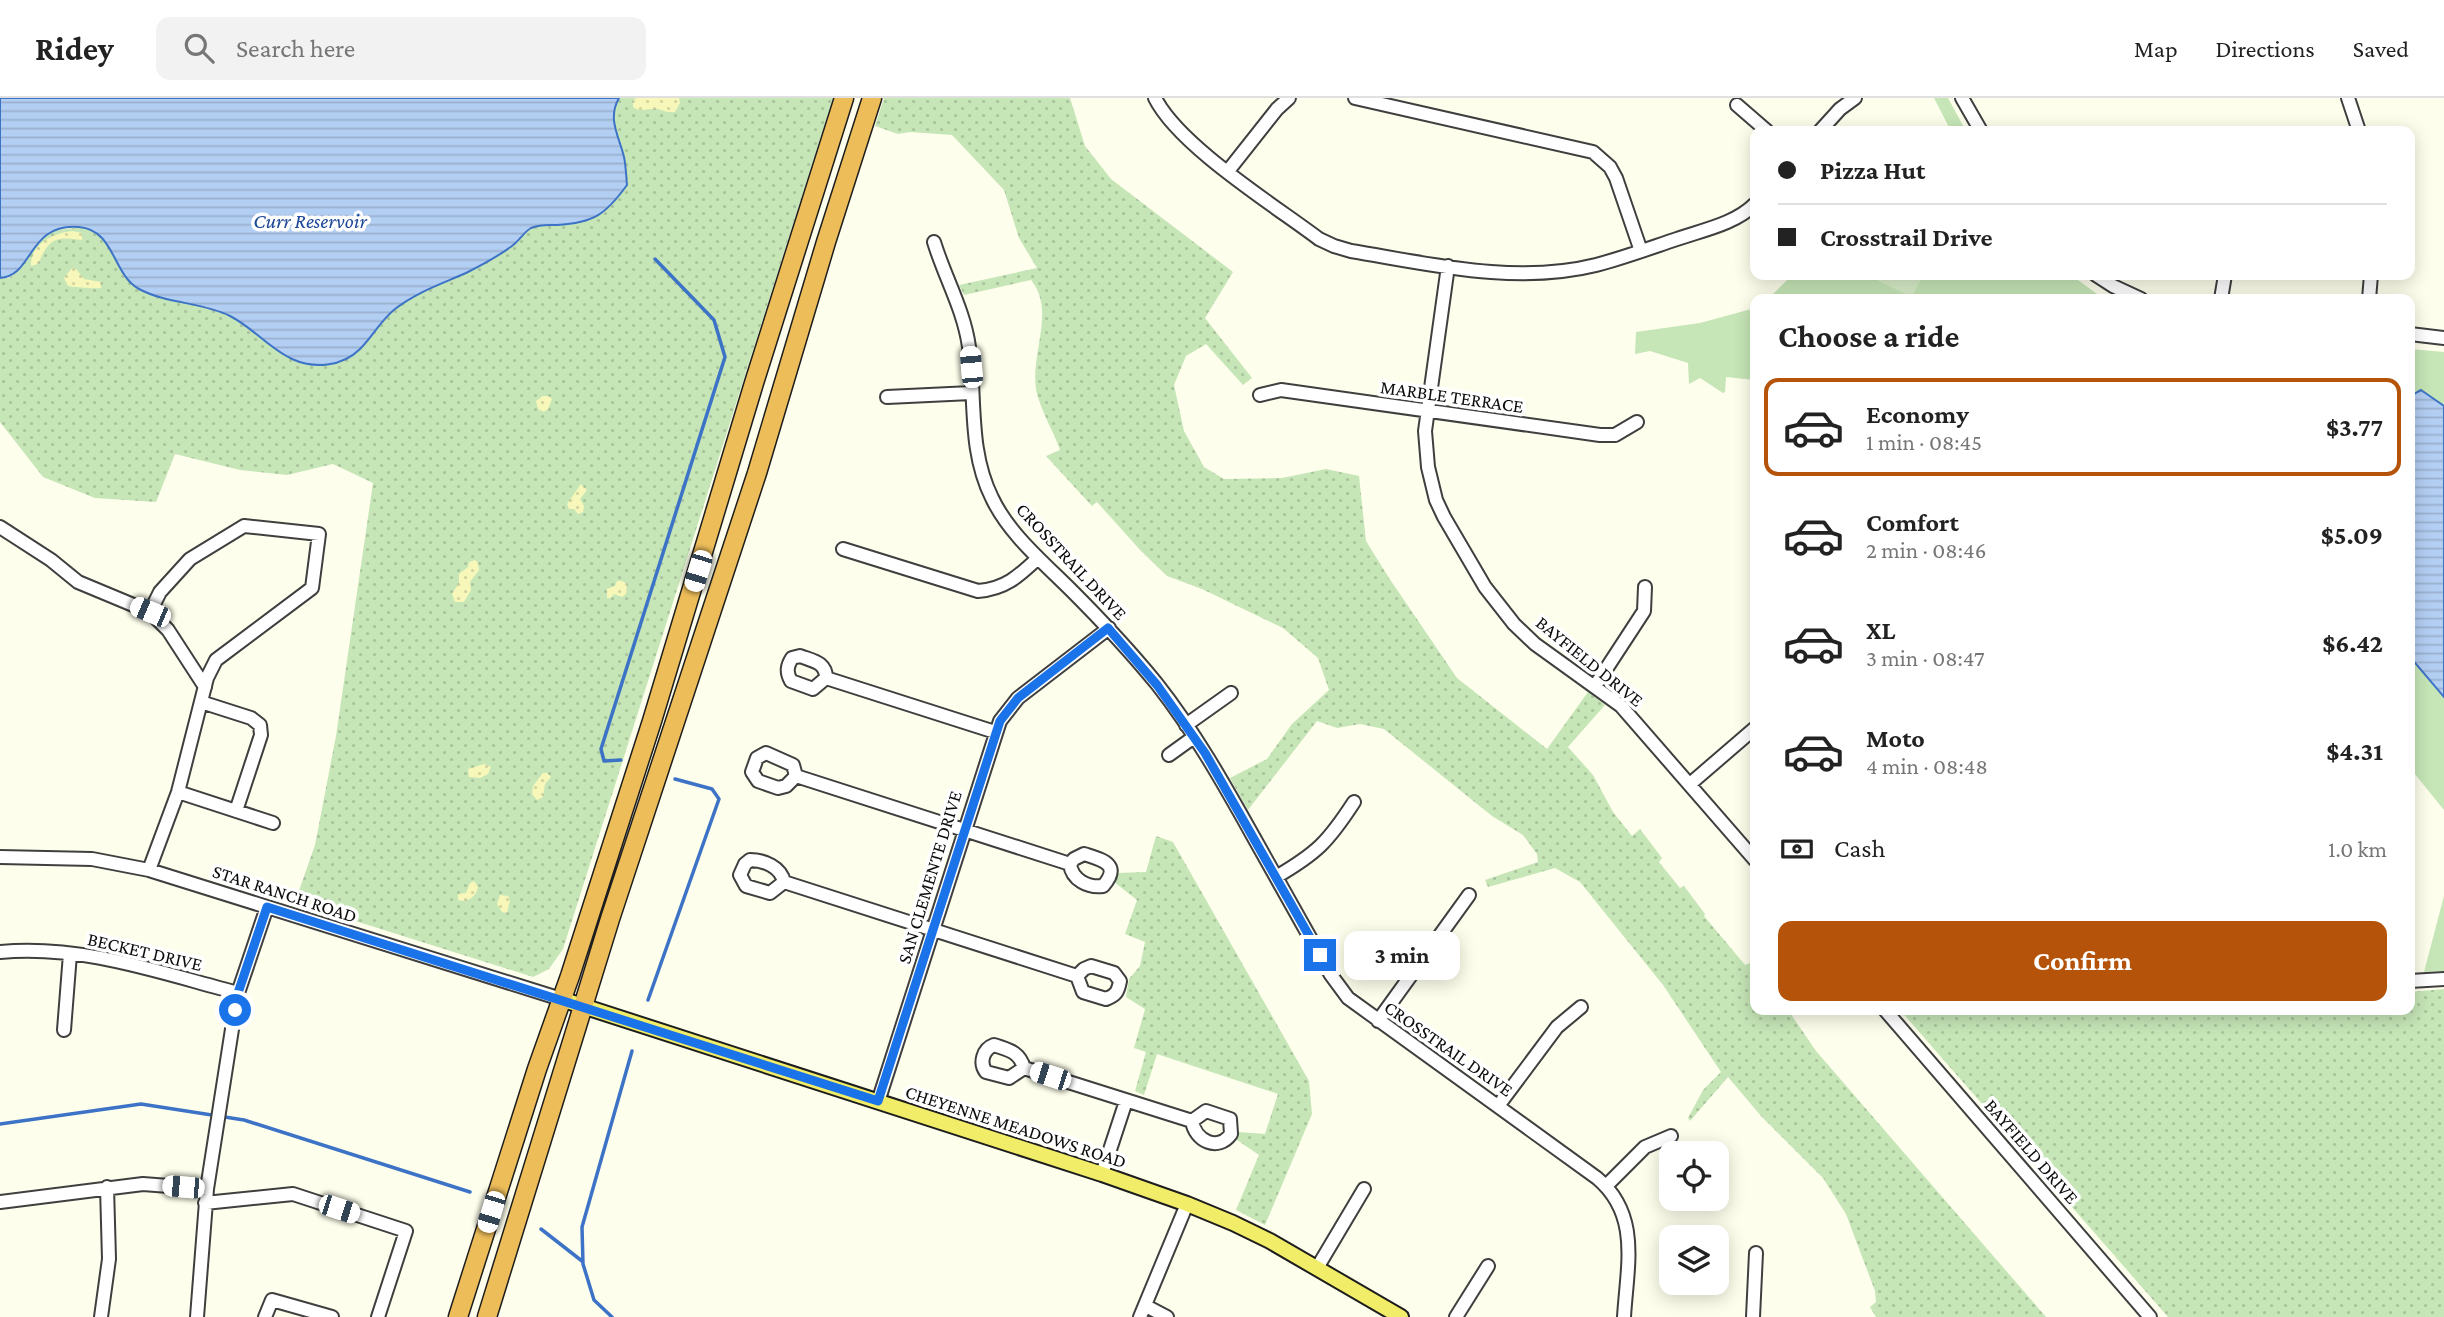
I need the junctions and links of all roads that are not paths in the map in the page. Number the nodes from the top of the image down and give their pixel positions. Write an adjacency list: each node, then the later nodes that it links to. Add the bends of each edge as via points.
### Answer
1 (844, 98): 66 (highway)
2 (872, 98): 67 (highway)
3 (1155, 98): 14 (street, via 1182,133)
4 (1289, 98): 14 (street)
5 (1355, 98): 17 (street, via 1593,152 1616,178)
6 (1856, 98): 11 (street)
7 (1962, 98): 12 (street)
8 (2348, 98): 13 (street)
9 (1737, 105): 10 (street)
10 (1761, 126)
11 (1825, 126)
12 (1978, 126)
13 (2358, 126)
14 (1228, 171): 18 (street, via 1334,246)
15 (1750, 209): 17 (street, via 1720,224)
16 (934, 242): 23 (street, CROSSTRAIL DRIVE, via 967,332)
17 (1641, 251): 18 (street, via 1594,265 1541,272)
18 (1448, 266): 26 (street, BAYFIELD DRIVE)
19 (2104, 280): 20 (street)
20 (2130, 294)
21 (2415, 335): 22 (street)
22 (2444, 338)
23 (971, 393): 25 (street); 30 (street, CROSSTRAIL DRIVE, via 976,452 987,488 1000,513)
24 (1260, 395): 26 (street, MARBLE TERRACE, via 1282,390)
25 (887, 397)
26 (1428, 412): 27 (street, MARBLE TERRACE, via 1600,435 1615,435); 36 (street, BAYFIELD DRIVE, via 1425,449 1432,484 1470,563 1524,634)
27 (1637, 422)
28 (0, 527): 32 (street, via 78,582)
29 (843, 549): 30 (street, via 978,591 1013,581)
30 (1038, 558): 33 (street, CROSSTRAIL DRIVE)
31 (1645, 587): 36 (street, via 1644,611)
32 (150, 612): 35 (street, via 168,630); 35 (street, via 160,592 190,559 244,526 319,534 312,588 216,660)
33 (1108, 628): 39 (street, CROSSTRAIL DRIVE); 40 (street, SAN CLEMENTE DRIVE, via 1018,698)
34 (826, 678): 40 (street)
35 (205, 687): 38 (street)
36 (1595, 687): 45 (street, BAYFIELD DRIVE, via 1620,706)
37 (1231, 694): 39 (street)
38 (201, 702): 46 (street); 48 (street, via 260,725 261,735)
39 (1186, 725): 42 (street, CROSSTRAIL DRIVE)
40 (995, 732): 50 (street, SAN CLEMENTE DRIVE)
41 (1750, 732): 45 (street)
42 (1194, 737): 43 (street); 55 (street, CROSSTRAIL DRIVE)
43 (1169, 755)
44 (796, 776): 50 (street)
45 (1690, 784): 52 (street, BAYFIELD DRIVE)
46 (178, 792): 48 (street); 54 (street)
47 (1354, 802): 55 (street, via 1316,852)
48 (236, 811): 49 (street)
49 (273, 823)
50 (963, 831): 53 (street); 59 (street, SAN CLEMENTE DRIVE)
51 (1, 853): 54 (street, STAR RANCH ROAD, via 92,859)
52 (1750, 853)
53 (1070, 864)
54 (149, 870): 58 (street, STAR RANCH ROAD)
55 (1276, 877): 70 (street, CROSSTRAIL DRIVE, via 1339,988)
56 (784, 882): 59 (street)
57 (1469, 895): 70 (street)
58 (267, 907): 65 (street); 66 (street, STAR RANCH ROAD)
59 (933, 930): 62 (street); 73 (street, SAN CLEMENTE DRIVE)
60 (0, 953): 61 (street, BECKET DRIVE)
61 (70, 954): 65 (street, BECKET DRIVE); 71 (street)
62 (1077, 976)
63 (2444, 979): 64 (street)
64 (2415, 981)
65 (238, 993): 81 (street)
66 (561, 999): 67 (main road, CHEYENNE MEADOWS ROAD); 95 (highway)
67 (584, 1007): 73 (main road, CHEYENNE MEADOWS ROAD); 96 (highway)
68 (1581, 1007): 75 (street, via 1557,1027)
69 (1889, 1015): 102 (street, BAYFIELD DRIVE)
70 (1378, 1021): 75 (street, CROSSTRAIL DRIVE)
71 (64, 1030)
72 (1024, 1068): 74 (street)
73 (878, 1101): 78 (main road, CHEYENNE MEADOWS ROAD)
74 (1126, 1101): 76 (street); 78 (street)
75 (1497, 1106): 79 (street, CROSSTRAIL DRIVE)
76 (1192, 1121)
77 (1671, 1136): 79 (street, via 1646,1147)
78 (1102, 1174): 85 (main road, CHEYENNE MEADOWS ROAD)
79 (1606, 1186): 100 (street, CROSSTRAIL DRIVE, via 1627,1223)
80 (107, 1187): 81 (street, via 143,1184); 83 (street); 90 (street, via 109,1259)
81 (207, 1189): 84 (street)
82 (1364, 1189): 88 (street)
83 (0, 1202)
84 (205, 1203): 91 (street); 94 (street, via 293,1194 406,1231)
85 (1188, 1204): 88 (main road, CHEYENNE MEADOWS ROAD); 89 (street)
86 (1756, 1253): 101 (street)
87 (1488, 1266): 99 (street)
88 (1317, 1268): 98 (main road, CHEYENNE MEADOWS ROAD)
89 (1143, 1312): 97 (street)
90 (102, 1317)
91 (197, 1317)
92 (265, 1317): 93 (street, via 272,1300)
93 (332, 1317)
94 (378, 1317)
95 (458, 1317)
96 (487, 1317)
97 (1167, 1317)
98 (1401, 1317)
99 (1456, 1317)
100 (1624, 1317)
101 (1753, 1317)
102 (2150, 1317)

